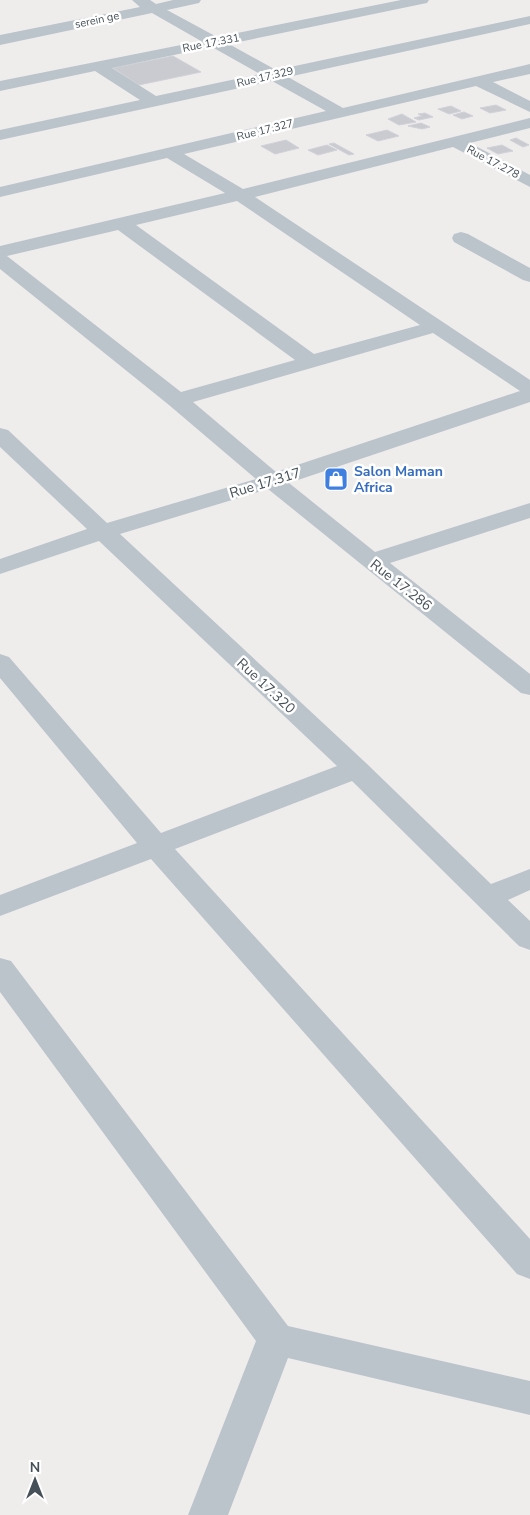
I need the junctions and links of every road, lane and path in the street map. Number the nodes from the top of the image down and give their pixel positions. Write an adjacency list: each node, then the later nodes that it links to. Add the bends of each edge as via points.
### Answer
1 (139, 0): 4 (street)
2 (194, 0): 4 (street, serein ge)
3 (422, 0): 7 (street, Rue 17.331)
4 (154, 8): 6 (street, serein ge); 7 (street)
5 (530, 20): 10 (street, Rue 17.329)
6 (0, 40)
7 (213, 43): 8 (street, Rue 17.331); 10 (street)
8 (98, 66): 12 (street, Rue 17.331); 13 (street)
9 (530, 69): 11 (street, Rue 17.327)
10 (272, 75): 13 (street, Rue 17.329); 15 (street)
11 (478, 81): 14 (street); 15 (street, Rue 17.327)
12 (0, 86)
13 (154, 102): 17 (street, Rue 17.329)
14 (530, 106)
15 (339, 112): 19 (street, Rue 17.327)
16 (530, 123): 18 (street)
17 (0, 135)
18 (455, 142): 20 (street, Rue 17.278); 22 (street)
19 (170, 153): 21 (street, Rue 17.327); 22 (street)
20 (530, 182)
21 (0, 192)
22 (240, 195): 23 (street); 28 (street)
23 (122, 224): 25 (street); 29 (street)
24 (461, 238): 27 (street)
25 (0, 252)
26 (0, 260): 32 (street, Rue 17.286)
27 (530, 276)
28 (437, 326): 29 (street); 30 (street)
29 (310, 361): 32 (street)
30 (530, 389)
31 (530, 395): 34 (street, Rue 17.317)
32 (177, 400): 34 (street, Rue 17.286)
33 (4, 444): 36 (street, Rue 17.320)
34 (272, 481): 36 (street, Rue 17.317); 37 (street, Rue 17.286)
35 (526, 516): 37 (street)
36 (102, 532): 38 (street, Rue 17.317); 41 (street, Rue 17.320)
37 (371, 561): 40 (street, Rue 17.286)
38 (0, 567)
39 (0, 662): 42 (street)
40 (530, 687)
41 (356, 769): 42 (street); 44 (street, Rue 17.320)
42 (156, 846): 45 (street); 48 (street)
43 (530, 879): 44 (street)
44 (486, 897): 46 (street, Rue 17.320)
45 (0, 906)
46 (530, 939)
47 (0, 969): 49 (street)
48 (530, 1264)
49 (276, 1338): 50 (street); 51 (street)
50 (530, 1398)
51 (208, 1515)

